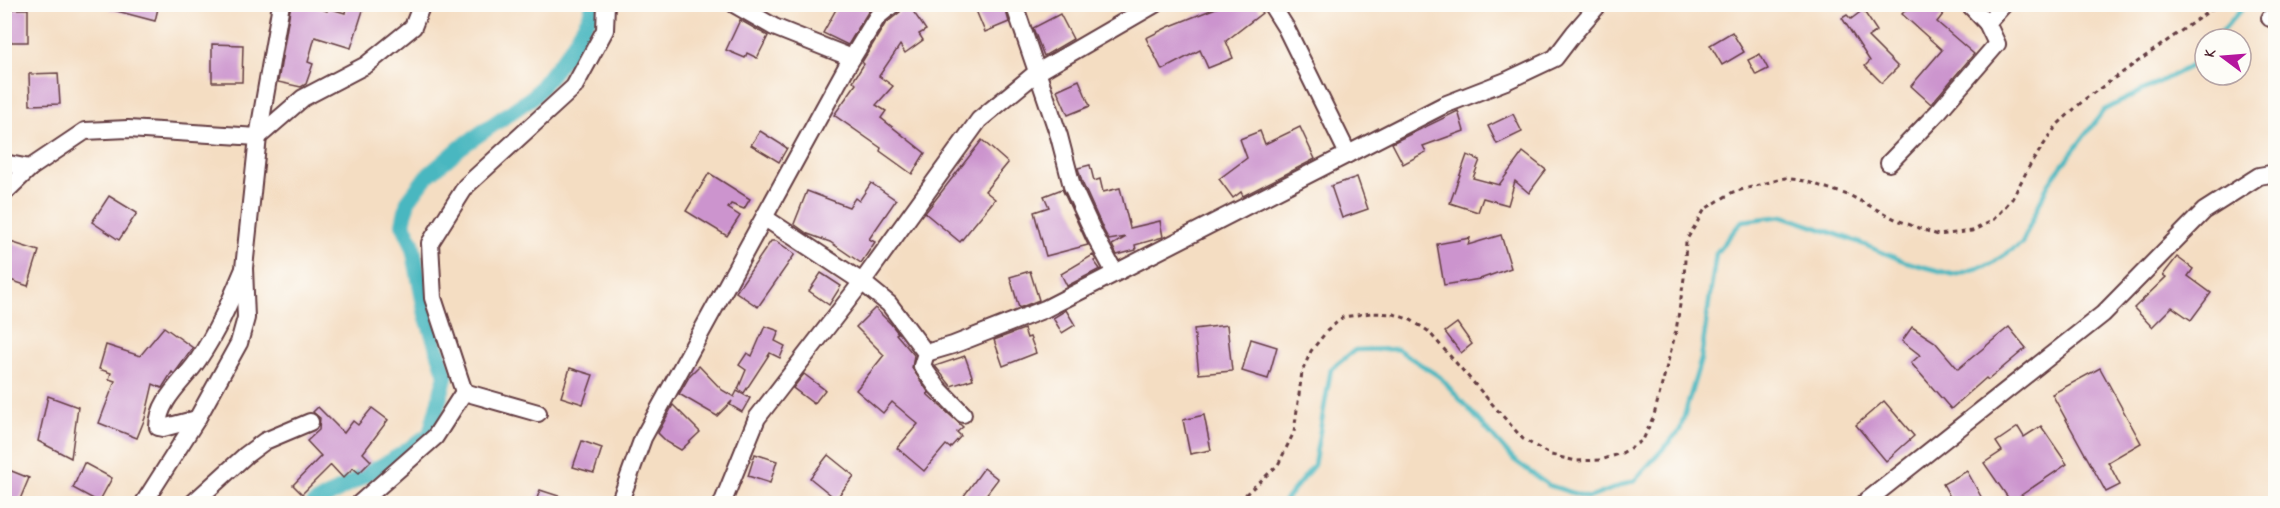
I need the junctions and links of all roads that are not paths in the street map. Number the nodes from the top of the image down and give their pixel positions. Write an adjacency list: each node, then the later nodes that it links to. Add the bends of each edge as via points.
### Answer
1 (281, 4): 15 (street)
2 (422, 4): 15 (street, via 413,27 366,65 303,98)
3 (606, 4): 27 (street, via 605,30 574,87 466,186 430,243 433,298)
4 (734, 4): 13 (street, via 774,27)
5 (893, 4): 13 (street, via 877,17)
6 (1014, 4): 14 (street)
7 (1155, 4): 14 (street)
8 (1271, 4): 16 (street)
9 (1599, 4): 16 (street, via 1555,58 1444,105)
10 (1970, 4): 12 (street)
11 (2004, 4): 12 (street)
12 (1987, 23): 18 (street, via 1997,44)
13 (852, 58): 22 (street)
14 (1036, 73): 24 (street, via 1072,186); 25 (street, via 979,120)
15 (258, 137): 19 (street, via 128,129 85,131); 23 (street)
16 (1348, 154): 24 (street)
17 (4, 163): 19 (street)
18 (1889, 163)
19 (30, 168): 21 (street)
20 (2276, 173): 37 (street, via 2259,176 2205,212 2103,314)
21 (4, 193)
22 (765, 218): 25 (street); 35 (street, via 644,438)
23 (244, 268): 30 (street, via 246,318 239,343); 30 (street, via 203,351 158,416 158,427)
24 (1115, 273): 26 (street, via 1045,309)
25 (862, 282): 26 (street, via 889,304); 36 (street, via 757,418)
26 (926, 353): 29 (street, via 922,366)
27 (464, 392): 28 (street); 34 (street, via 435,436)
28 (538, 413)
29 (963, 414)
30 (197, 419): 32 (street)
31 (310, 422): 33 (street, via 265,441)
32 (143, 504)
33 (192, 504)
34 (359, 504)
35 (619, 504)
36 (722, 504)
37 (1863, 504)

